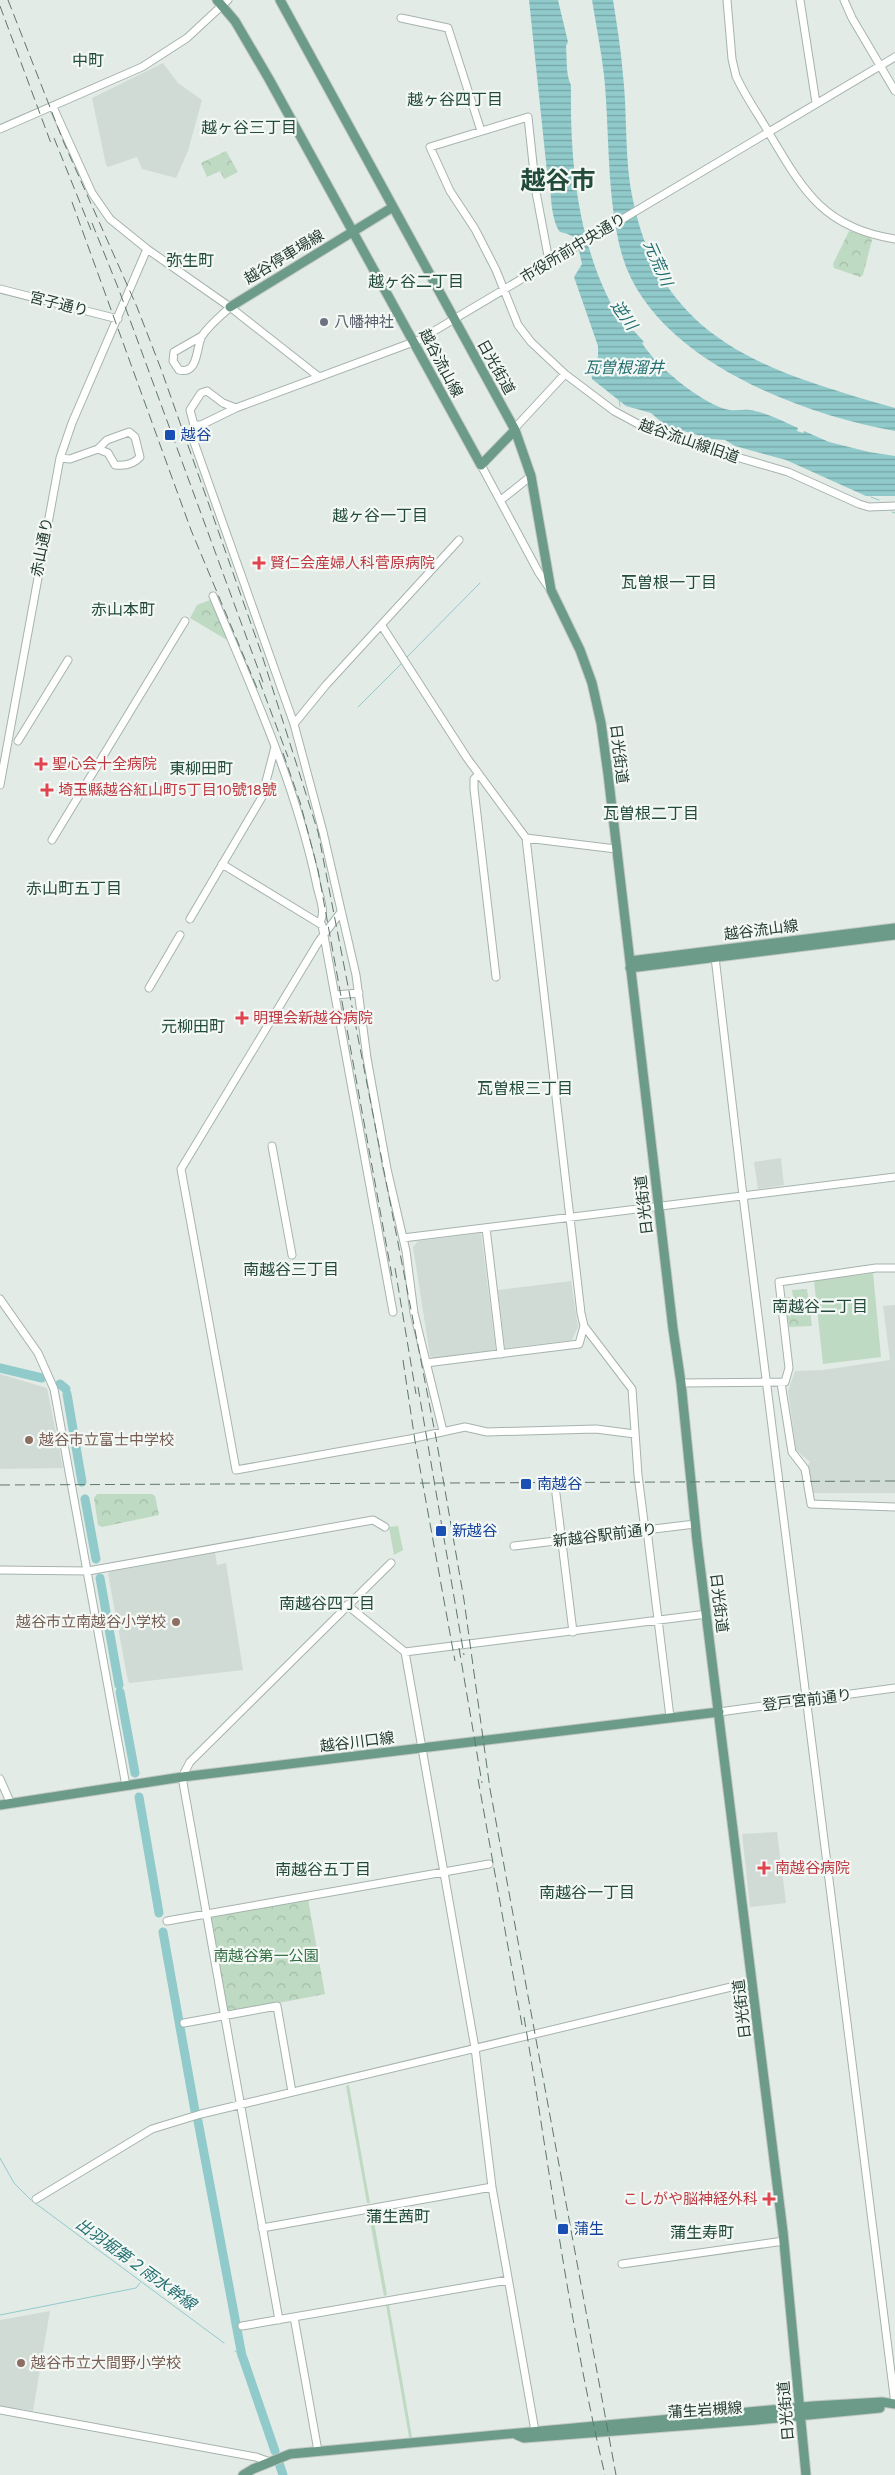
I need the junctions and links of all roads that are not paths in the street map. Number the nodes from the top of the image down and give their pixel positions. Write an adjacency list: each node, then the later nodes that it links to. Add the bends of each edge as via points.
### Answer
1 (280, 0): 15 (main road, 日光街道)
2 (727, 0): 14 (street, via 734,70)
3 (800, 0): 10 (street)
4 (844, 0): 8 (street)
5 (222, 2): 11 (street, via 187,38 152,62); 16 (main road, 越谷流山線, via 258,59)
6 (401, 18): 13 (street, via 448,28)
7 (895, 57): 8 (street, 市役所前中央通り)
8 (880, 66): 9 (street); 10 (street, 市役所前中央通り)
9 (895, 91)
10 (816, 103): 14 (street, 市役所前中央通り)
11 (53, 107): 12 (street); 18 (street, via 99,205 115,224)
12 (0, 129)
13 (481, 131): 19 (street, via 528,116 536,192); 21 (street, 越谷流山線旧道, via 430,147 444,180 475,229)
14 (768, 132): 17 (street, via 794,178 820,206 856,229); 19 (street, 市役所前中央通り)
15 (393, 207): 16 (main road); 23 (main road, 日光街道)
16 (353, 231): 22 (main road, 越谷停車場線); 26 (main road, 越谷流山線)
17 (895, 239)
18 (147, 249): 22 (street); 24 (street, 赤山通り)
19 (549, 261): 21 (street, 市役所前中央通り)
20 (0, 289): 24 (street, 宮子通り)
21 (504, 289): 23 (street, 市役所前中央通り); 29 (street, 越谷流山線旧道, via 524,333)
22 (230, 307): 25 (street); 30 (street)
23 (454, 318): 26 (street, 市役所前中央通り); 35 (main road, 日光街道)
24 (118, 319): 37 (street, 赤山通り)
25 (202, 336): 27 (street); 28 (street)
26 (414, 342): 30 (street, 市役所前中央通り); 38 (main road, 越谷流山線)
27 (186, 345): 28 (street, via 193,345); 28 (street, via 173,355 179,370 191,367 197,359)
28 (198, 350)
29 (565, 374): 35 (street); 41 (street, 越谷流山線旧道, via 614,411 652,430 788,472 859,504)
30 (319, 377): 32 (street, 市役所前中央通り)
31 (223, 403): 32 (street); 33 (street); 34 (street, via 210,392 201,393 190,410)
32 (236, 408): 33 (street, 市役所前中央通り)
33 (223, 416): 34 (street)
34 (196, 426): 50 (street, via 194,442)
35 (514, 430): 38 (main road); 39 (main road, 日光街道)
36 (98, 449): 36 (street, via 107,440 128,432 135,437 140,457 122,466 115,465 108,453); 37 (street, via 70,459)
37 (60, 458): 54 (street, 赤山通り)
38 (482, 465): 40 (street)
39 (531, 476): 40 (street); 44 (main road, 日光街道)
40 (501, 500): 43 (street)
41 (895, 506)
42 (459, 540): 48 (street)
43 (532, 559): 44 (street); 45 (street)
44 (544, 560): 45 (main road, 日光街道)
45 (551, 590): 57 (main road, 日光街道, via 582,656 596,698)
46 (213, 596): 52 (street)
47 (185, 621): 56 (street)
48 (382, 626): 50 (street); 53 (street)
49 (68, 660): 51 (street)
50 (294, 724): 59 (street)
51 (18, 741)
52 (276, 747): 58 (street, via 262,797); 61 (street, via 312,863 323,916)
53 (479, 774): 55 (street); 68 (street, via 474,779 474,789)
54 (0, 785)
55 (526, 838): 57 (street); 76 (street)
56 (52, 840)
57 (616, 849): 67 (main road, 日光街道)
58 (222, 864): 60 (street); 61 (street)
59 (341, 912): 63 (street); 70 (street)
60 (190, 919)
61 (319, 922): 63 (street)
62 (895, 928): 67 (main road, 越谷流山線)
63 (324, 934): 71 (street); 89 (street, via 181,1169 236,1470)
64 (180, 935): 69 (street)
65 (895, 935): 66 (main road, 越谷流山線)
66 (715, 957): 67 (main road, 越谷流山線); 74 (street)
67 (630, 964): 75 (main road, 日光街道)
68 (496, 977)
69 (149, 988)
70 (359, 993): 71 (street); 78 (street, via 367,1058)
71 (335, 995): 82 (street)
72 (272, 1146): 79 (street)
73 (895, 1177): 74 (street)
74 (743, 1196): 75 (street); 87 (street)
75 (659, 1206): 76 (street); 86 (main road, 日光街道)
76 (570, 1217): 77 (street); 83 (street)
77 (486, 1228): 78 (street); 84 (street)
78 (403, 1238): 85 (street, via 414,1313)
79 (292, 1255)
80 (895, 1268): 88 (street, via 779,1282 789,1368 785,1382)
81 (0, 1299): 100 (street, via 30,1340 51,1380)
82 (392, 1312)
83 (584, 1326): 84 (street, via 579,1344); 90 (street, via 632,1388)
84 (501, 1354): 85 (street)
85 (426, 1363): 89 (street)
86 (681, 1383): 87 (street); 93 (main road, 日光街道)
87 (767, 1383): 88 (street); 107 (street)
88 (781, 1383): 92 (street, via 792,1452 804,1469 811,1504)
89 (443, 1431): 90 (street, via 468,1426 487,1432 596,1429)
90 (635, 1434): 95 (street)
91 (556, 1494): 96 (street)
92 (895, 1507)
93 (695, 1524): 95 (street, 新越谷駅前通り); 102 (main road, 日光街道)
94 (385, 1527): 100 (street, via 373,1520)
95 (646, 1530): 96 (street, 新越谷駅前通り); 103 (street)
96 (562, 1540): 97 (street, 新越谷駅前通り); 104 (street)
97 (514, 1546)
98 (391, 1563): 101 (street)
99 (0, 1570): 100 (street)
100 (88, 1571): 113 (street)
101 (348, 1605): 105 (street); 111 (street, via 190,1762)
102 (707, 1614): 103 (street); 108 (main road, 日光街道)
103 (657, 1620): 104 (street); 109 (street)
104 (573, 1632): 105 (street)
105 (405, 1652): 110 (street)
106 (895, 1688): 107 (street, 登戸宮前通り)
107 (806, 1701): 108 (street, 登戸宮前通り); 135 (street)
108 (719, 1712): 109 (main road, 越谷川口線); 120 (main road, 日光街道)
109 (670, 1717): 110 (main road, 越谷川口線)
110 (422, 1748): 111 (main road, 越谷川口線); 117 (street)
111 (182, 1777): 113 (main road, 越谷川口線); 118 (street)
112 (0, 1779): 114 (street)
113 (126, 1786): 114 (main road, 越谷川口線)
114 (11, 1804): 115 (main road, 越谷川口線)
115 (0, 1805)
116 (489, 1864): 117 (street)
117 (443, 1872): 118 (street); 123 (street)
118 (206, 1914): 119 (street); 121 (street)
119 (168, 1921)
120 (752, 1982): 123 (street); 129 (main road, 日光街道)
121 (224, 2015): 122 (street); 124 (street, via 277,2006); 125 (street)
122 (184, 2023)
123 (475, 2048): 124 (street); 126 (street)
124 (292, 2092): 125 (street)
125 (240, 2104): 127 (street, via 152,2128); 128 (street)
126 (492, 2187): 128 (street); 131 (street)
127 (36, 2199)
128 (262, 2228): 133 (street)
129 (784, 2241): 130 (street); 137 (main road, 日光街道)
130 (622, 2264)
131 (508, 2280): 132 (street); 138 (street)
132 (294, 2317): 133 (street); 140 (street)
133 (279, 2320): 134 (street)
134 (242, 2326)
135 (895, 2404): 137 (main road, via 848,2403)
136 (0, 2410): 141 (street, via 256,2456)
137 (800, 2411): 138 (main road, 蒲生岩槻線); 139 (main road, 蒲生岩槻線, via 524,2438); 143 (main road, 日光街道)
138 (535, 2430): 139 (main road, 蒲生岩槻線)
139 (517, 2435): 140 (main road, 蒲生岩槻線)
140 (318, 2452): 141 (main road, 蒲生岩槻線, via 290,2454)
141 (270, 2462): 142 (main road, 蒲生岩槻線)
142 (243, 2475)
143 (806, 2475)

